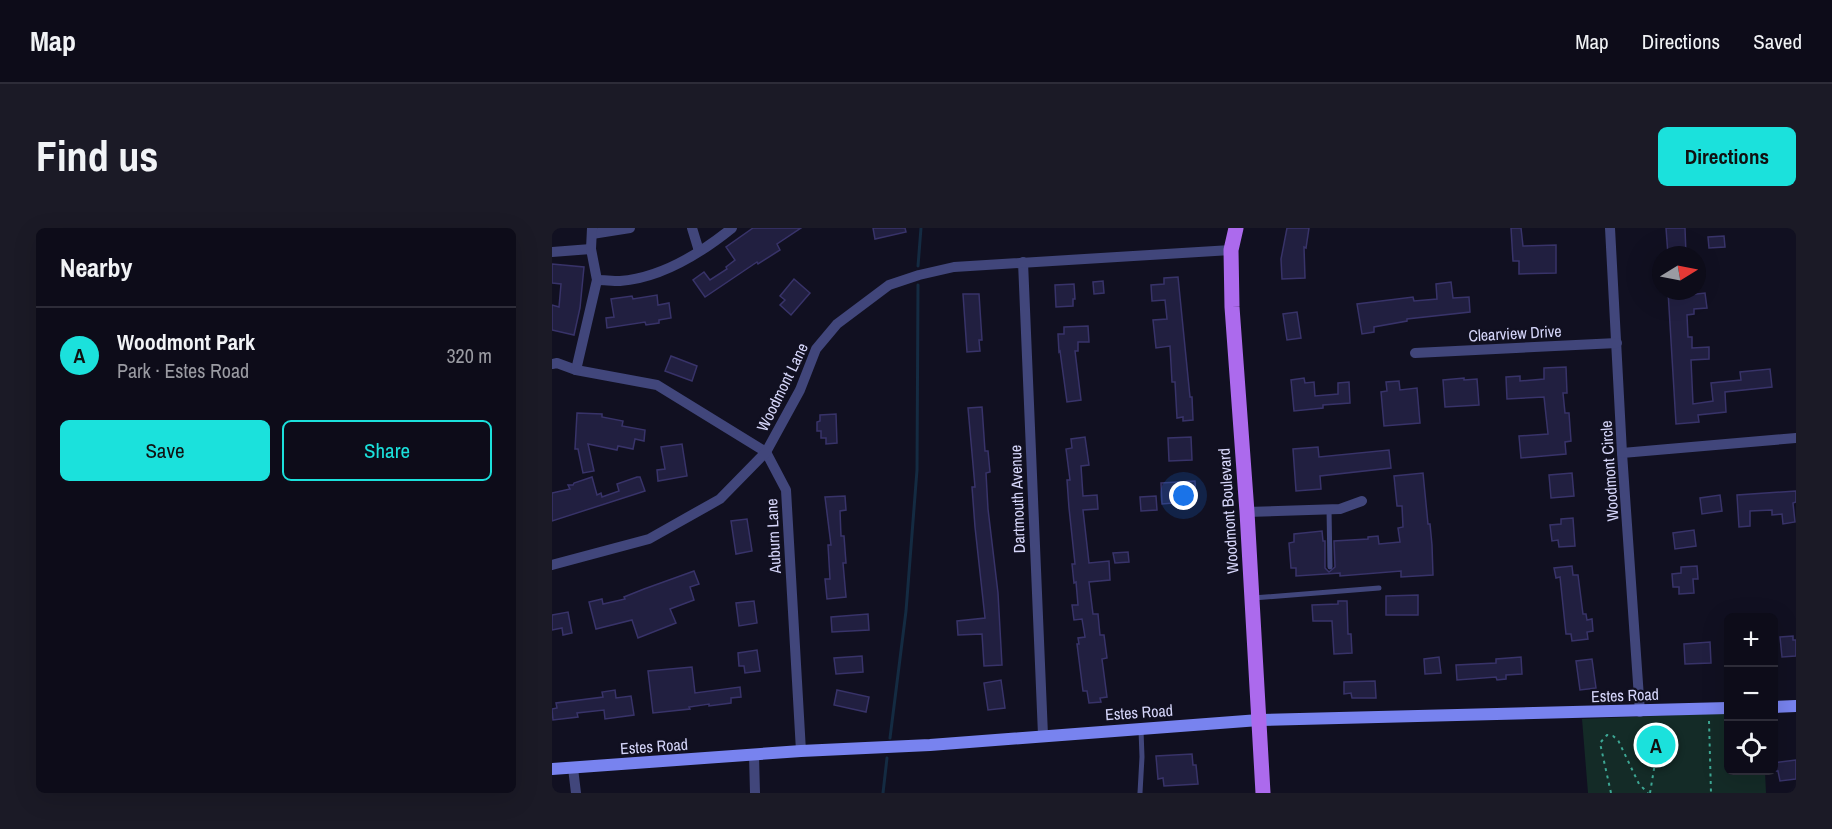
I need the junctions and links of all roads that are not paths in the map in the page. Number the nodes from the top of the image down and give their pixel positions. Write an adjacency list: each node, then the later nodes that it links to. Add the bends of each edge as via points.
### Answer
1 (630, 228): 6 (street)
2 (692, 228): 9 (street)
3 (732, 228): 9 (street)
4 (1236, 228): 8 (main road, Woodmont Boulevard)
5 (1610, 228): 13 (street, Woodmont Circle)
6 (592, 231): 7 (street)
7 (591, 249): 10 (street); 12 (street)
8 (1232, 250): 11 (street, Woodmont Lane); 22 (main road, Woodmont Boulevard, via 1232,307)
9 (699, 251): 12 (street, via 668,268 639,277)
10 (552, 252)
11 (1023, 262): 18 (street, Woodmont Lane, via 954,267 919,275 889,285 866,301 837,324 816,349 800,390); 33 (street, Dartmouth Avenue)
12 (597, 280): 16 (street)
13 (1617, 343): 14 (street, Clearview Drive); 19 (street, Woodmont Circle)
14 (1415, 353)
15 (552, 364): 16 (street)
16 (576, 370): 18 (street, via 657,385)
17 (1796, 438): 19 (street)
18 (766, 452): 23 (street, Woodmont Lane, via 720,499 649,539); 34 (street, Auburn Lane, via 786,490)
19 (1623, 453): 30 (street, Woodmont Circle)
20 (1362, 501): 21 (street)
21 (1329, 509): 22 (street); 24 (lane)
22 (1246, 512): 26 (main road, Woodmont Boulevard)
23 (552, 565)
24 (1330, 567)
25 (1379, 588): 26 (lane)
26 (1251, 598): 31 (main road, Woodmont Boulevard)
27 (1796, 706): 28 (main road)
28 (1778, 707)
29 (1724, 708): 30 (main road, Estes Road)
30 (1640, 712): 31 (main road, Estes Road)
31 (1258, 720): 32 (main road, Estes Road); 42 (main road, Woodmont Boulevard)
32 (1141, 728): 33 (main road, Estes Road); 41 (lane)
33 (1043, 735): 34 (main road, Estes Road, via 930,746)
34 (801, 751): 35 (main road, Estes Road)
35 (754, 755): 36 (main road, Estes Road); 38 (street)
36 (573, 768): 37 (main road, Estes Road); 39 (street)
37 (552, 769)
38 (755, 788): 40 (street)
39 (576, 793)
40 (749, 793)
41 (1140, 793)
42 (1263, 793)

